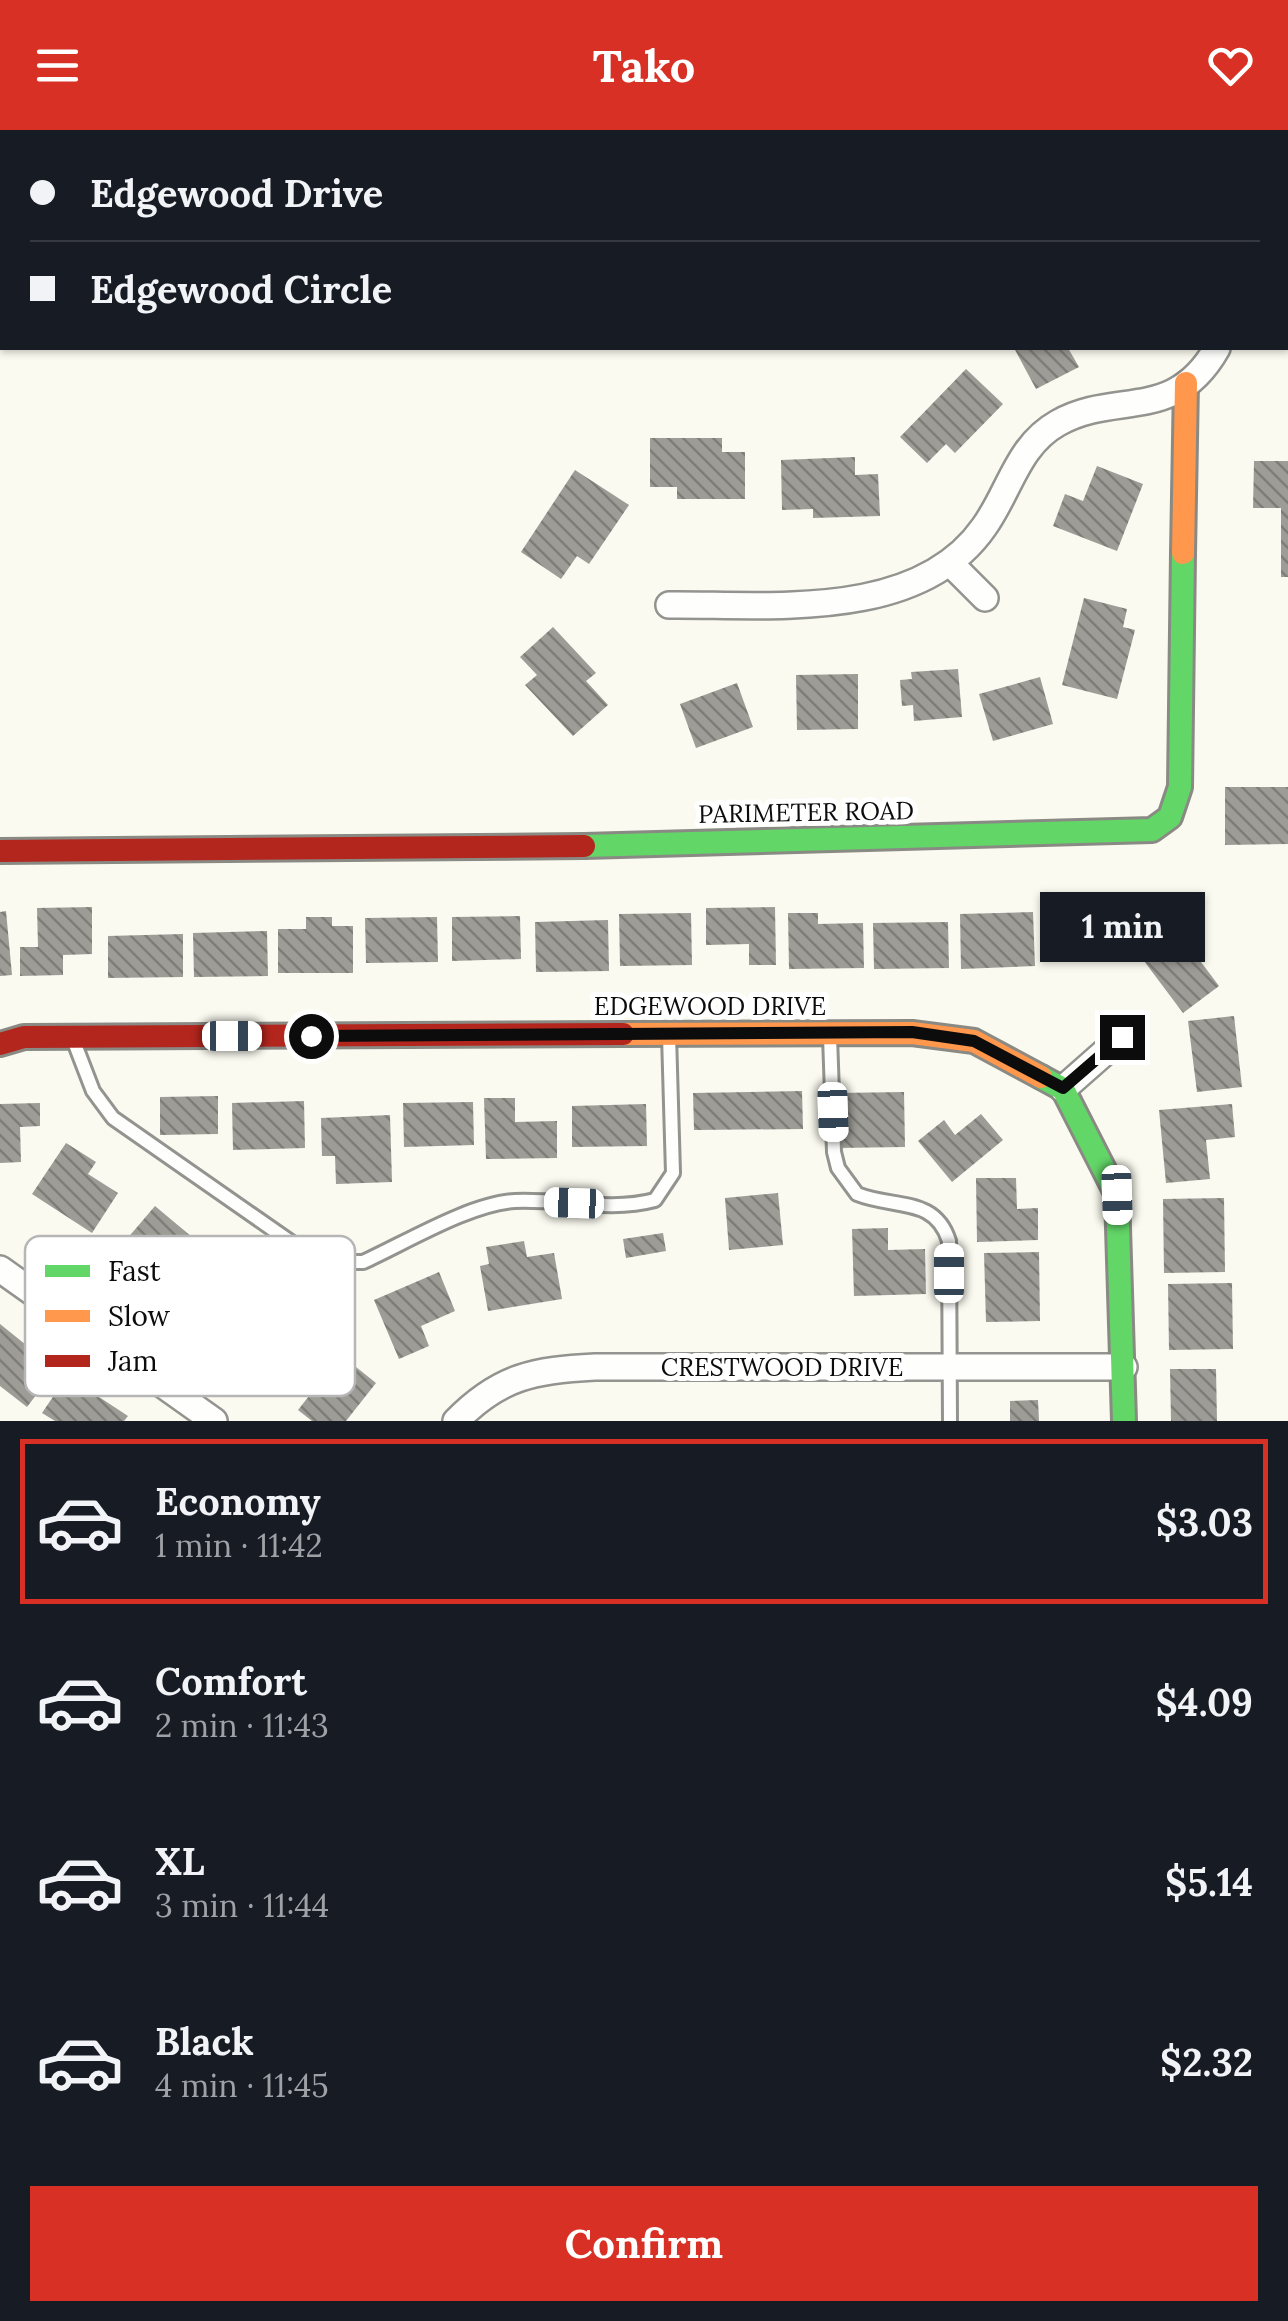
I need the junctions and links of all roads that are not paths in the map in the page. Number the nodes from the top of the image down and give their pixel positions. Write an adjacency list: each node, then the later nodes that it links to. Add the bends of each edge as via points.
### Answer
1 (1215, 350): 2 (street)
2 (1186, 383): 3 (street, via 1155,400 1082,412 1045,430 1019,461 983,530); 6 (street, PARIMETER ROAD, via 1180,787 1172,818 1161,828 546,847)
3 (950, 563): 4 (street); 5 (street, via 898,587 836,601)
4 (985, 598)
5 (669, 605)
6 (0, 851)
7 (830, 1033): 8 (street, EDGEWOOD DRIVE); 12 (street, EDGEWOOD DRIVE, via 912,1032 974,1041); 17 (lane, via 838,1168 857,1194 930,1210 944,1224)
8 (669, 1034): 9 (street, EDGEWOOD DRIVE); 14 (lane, via 673,1173 655,1200 634,1206 512,1201)
9 (72, 1036): 11 (street, EDGEWOOD DRIVE, via 24,1036); 13 (lane, via 93,1092 113,1118)
10 (1122, 1037): 12 (street)
11 (0, 1044)
12 (1063, 1088): 18 (street, via 1117,1195)
13 (282, 1236)
14 (355, 1263)
15 (0, 1269): 16 (street)
16 (25, 1287)
17 (950, 1367): 18 (street, CRESTWOOD DRIVE); 21 (street, CRESTWOOD DRIVE, via 532,1371 474,1402); 22 (lane)
18 (1124, 1367): 23 (street)
19 (179, 1396): 20 (street)
20 (214, 1421)
21 (456, 1421)
22 (950, 1421)
23 (1124, 1421)

